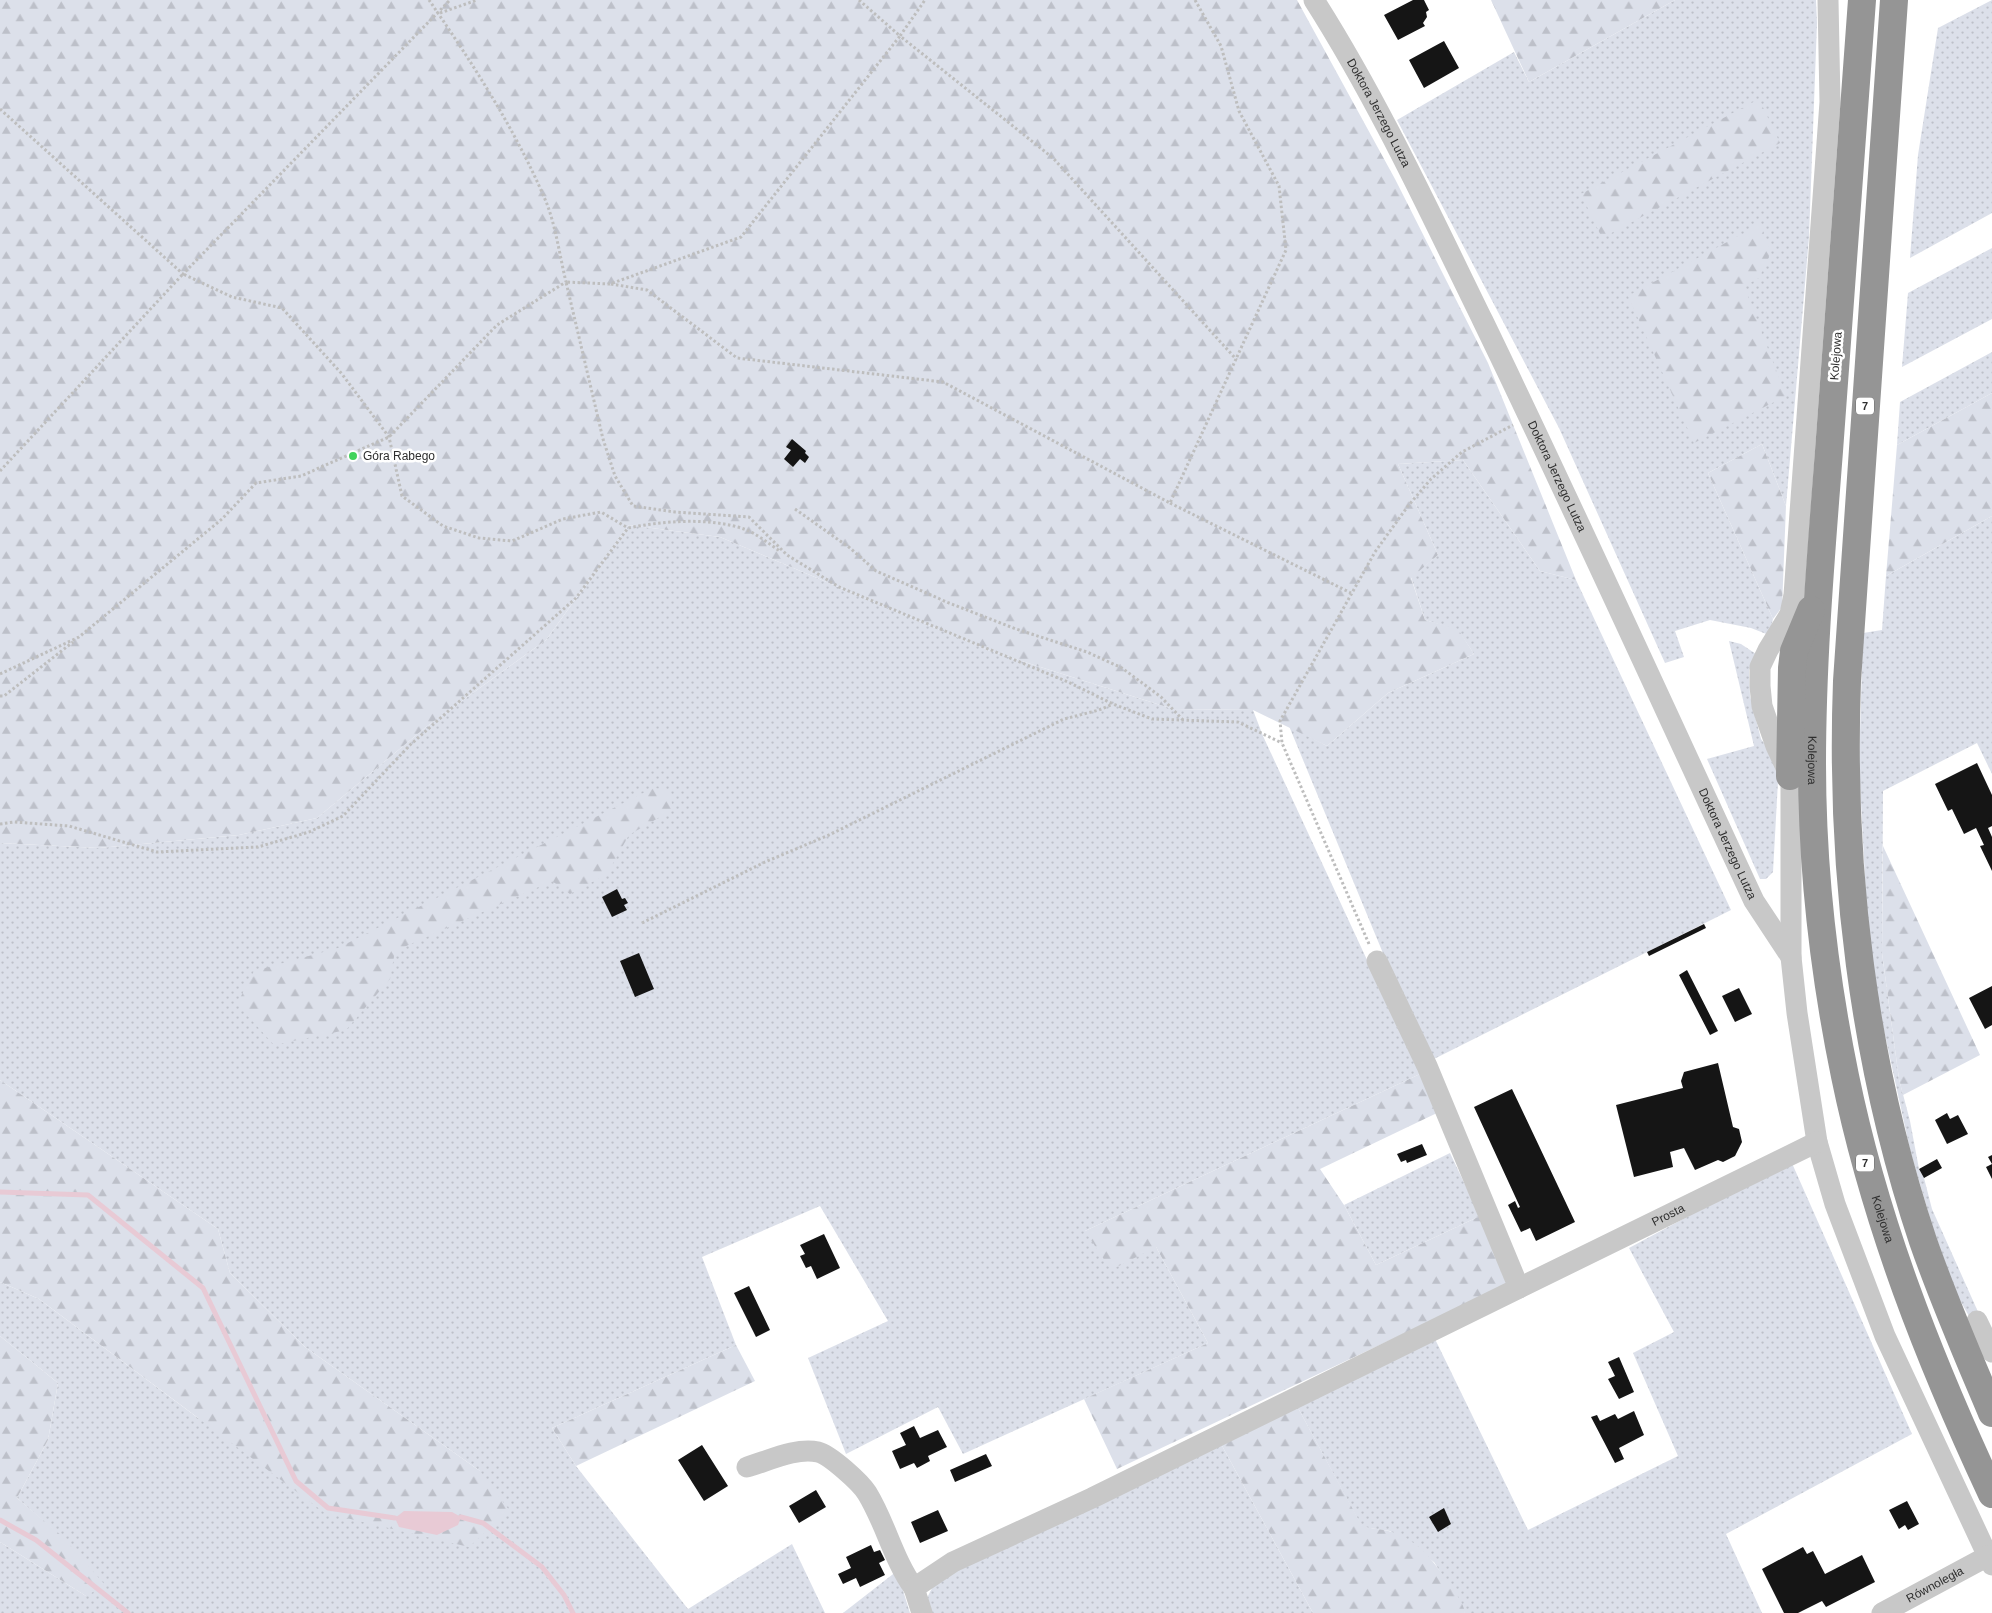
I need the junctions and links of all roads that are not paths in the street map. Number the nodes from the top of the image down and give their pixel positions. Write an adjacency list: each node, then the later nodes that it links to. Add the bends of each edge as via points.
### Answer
1 (1314, 0): 7 (street, Doktora Jerzego Lutza, via 1396,144 1529,416 1754,902)
2 (1828, 0): 5 (street, via 1830,102)
3 (1862, 0): 5 (highway, Kolejowa / 7)
4 (1894, 0): 13 (highway, 7, via 1848,673 1845,775 1850,870 1863,988 1897,1147 1923,1240)
5 (1807, 594): 6 (highway, via 1790,681); 15 (highway, Kolejowa / 7, via 1815,854 1823,941 1845,1077 1869,1178 1903,1285 1938,1375)
6 (1790, 776): 7 (street, Kolejowa)
7 (1791, 957): 9 (street, Kolejowa)
8 (1377, 961): 10 (street, via 1426,1066)
9 (1817, 1142): 10 (street, Prosta); 16 (street, Kolejowa, via 1835,1204 1885,1336)
10 (1519, 1288): 17 (street, Prosta, via 1092,1498 960,1558)
11 (1977, 1321): 12 (street)
12 (1992, 1352)
13 (1992, 1413)
14 (747, 1467): 17 (street, via 797,1453 818,1452 838,1464 867,1492 901,1571)
15 (1992, 1494)
16 (1990, 1560): 19 (street, Równoległa)
17 (914, 1588): 18 (street)
18 (922, 1613)
19 (1882, 1613)

